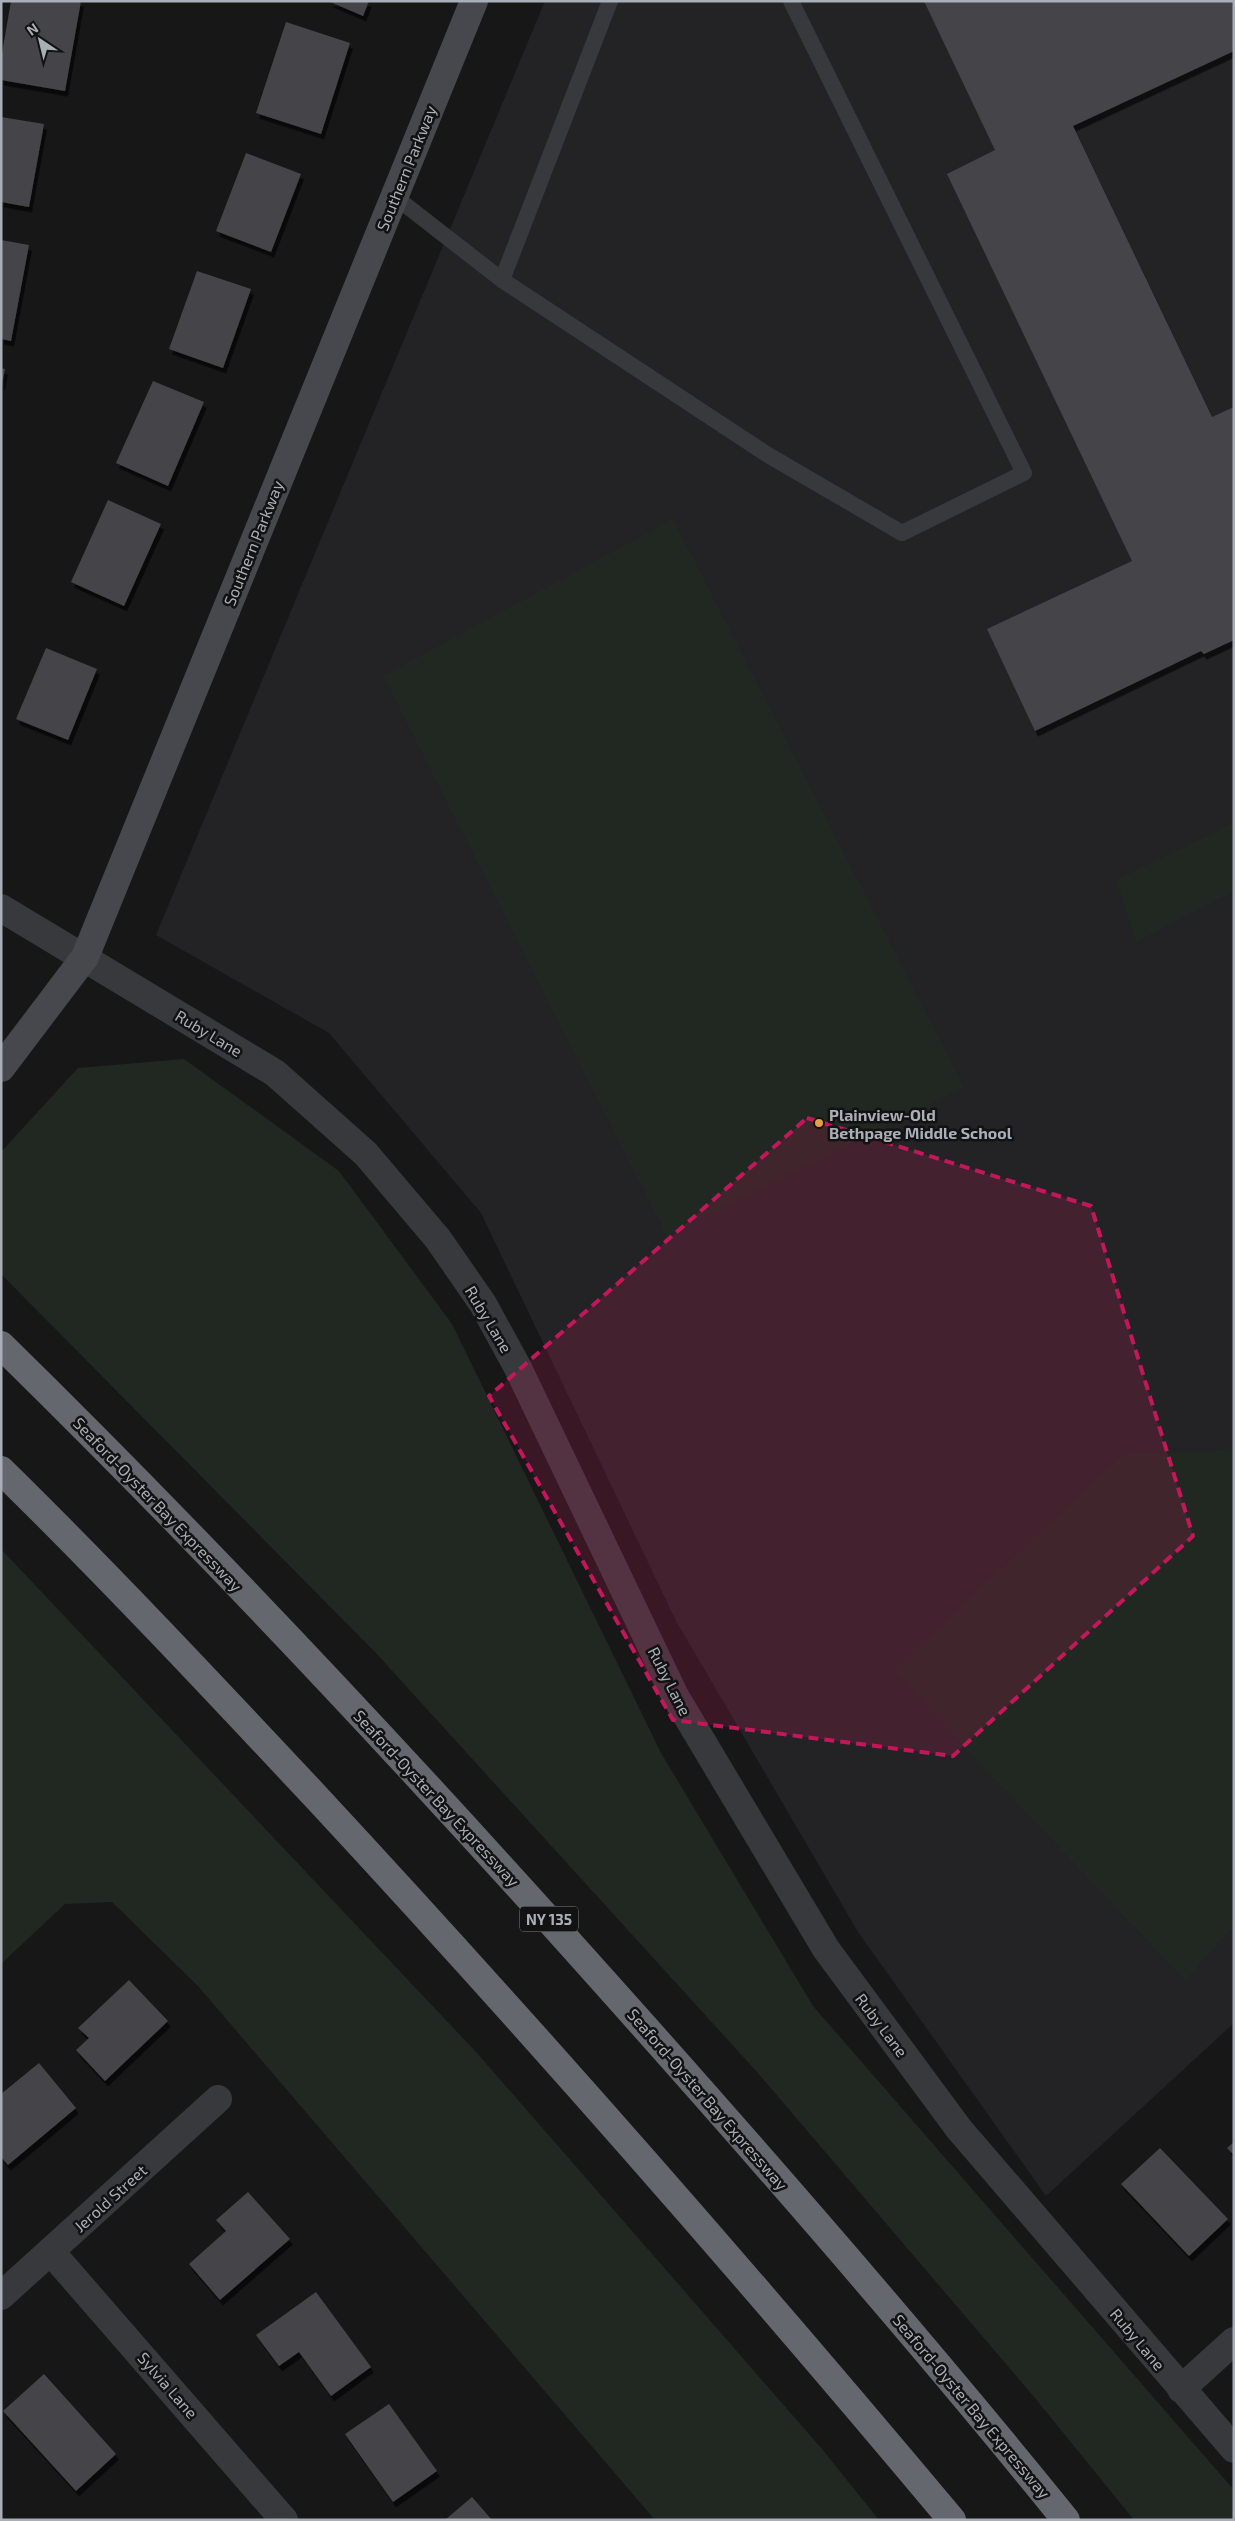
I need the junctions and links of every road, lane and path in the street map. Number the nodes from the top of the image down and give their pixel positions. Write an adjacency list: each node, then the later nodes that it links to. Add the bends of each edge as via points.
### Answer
1 (474, 1): 4 (street, Southern Parkway)
2 (610, 1): 5 (lane)
3 (791, 1): 5 (lane, via 1024,473 902,533 768,455)
4 (394, 196): 5 (lane); 7 (street, Southern Parkway)
5 (502, 280)
6 (1, 908): 7 (street, Ruby Lane)
7 (85, 957): 8 (street, Southern Parkway); 15 (street, Ruby Lane, via 275,1073 366,1154 438,1239 483,1304 518,1368 675,1696 826,1949 959,2129)
8 (1, 1068)
9 (1, 1345): 19 (highway, Seaford-Oyster Bay Expressway / NY 135, via 298,1648 504,1869 875,2289)
10 (1, 1470): 18 (highway, via 234,1709 432,1921 775,2310)
11 (218, 2099): 12 (street, Jerold Street)
12 (51, 2252): 13 (street, Jerold Street); 17 (street, Sylvia Lane)
13 (1, 2296)
14 (1234, 2341): 15 (street)
15 (1181, 2389): 16 (street, Ruby Lane)
16 (1234, 2449)
17 (284, 2520)
18 (952, 2520)
19 (1066, 2520)

